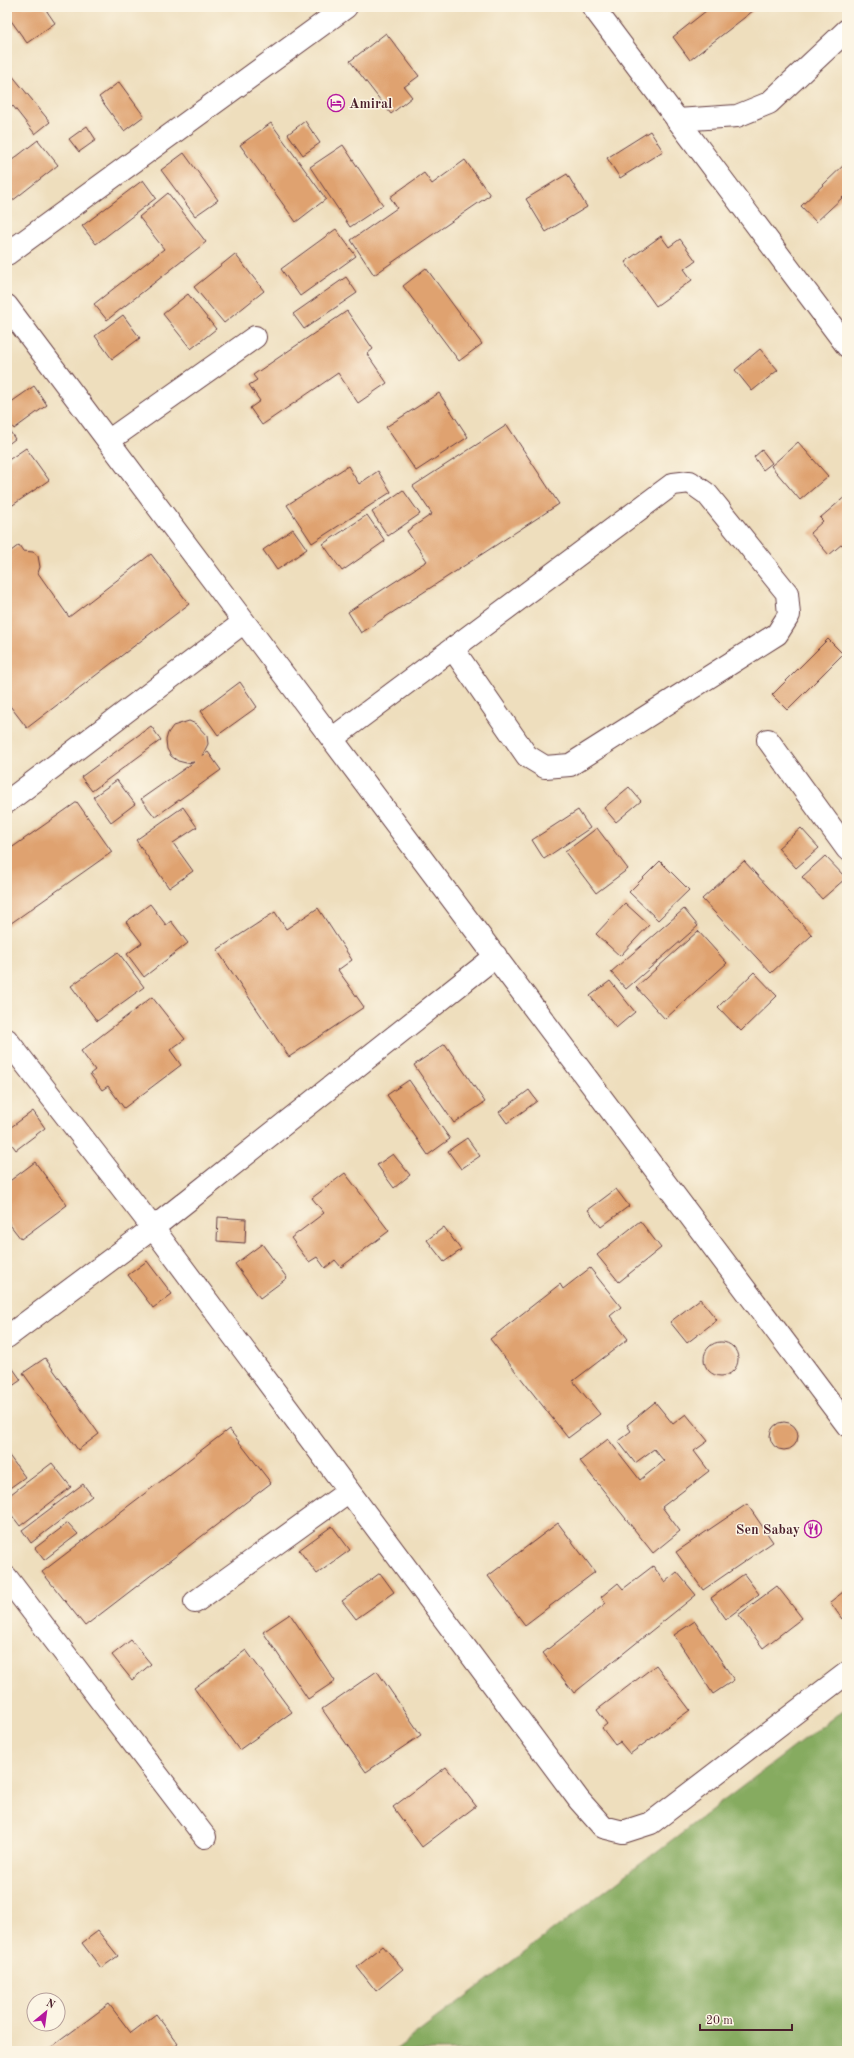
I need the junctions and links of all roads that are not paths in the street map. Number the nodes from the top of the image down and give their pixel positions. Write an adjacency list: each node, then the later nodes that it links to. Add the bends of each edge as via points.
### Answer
1 (346, 7): 5 (street)
2 (593, 7): 4 (street)
3 (847, 30): 4 (street, via 769,103 737,116)
4 (677, 120): 8 (street)
5 (7, 254)
6 (7, 306): 9 (street)
7 (255, 337): 9 (street)
8 (847, 346)
9 (108, 441): 10 (street)
10 (244, 622): 12 (street); 14 (street)
11 (453, 649): 11 (street, via 673,484 690,482 707,494 787,593 789,615 777,634 570,765 545,767 527,756); 12 (street)
12 (333, 738): 16 (street)
13 (768, 740): 15 (street)
14 (7, 802)
15 (847, 849)
16 (496, 956): 18 (street); 20 (street)
17 (7, 1040): 18 (street)
18 (153, 1228): 19 (street); 21 (street)
19 (7, 1337)
20 (847, 1425)
21 (349, 1491): 23 (street); 24 (street, via 579,1800 603,1827 623,1832 651,1823)
22 (7, 1578): 25 (street)
23 (195, 1602)
24 (847, 1673)
25 (205, 1837)

